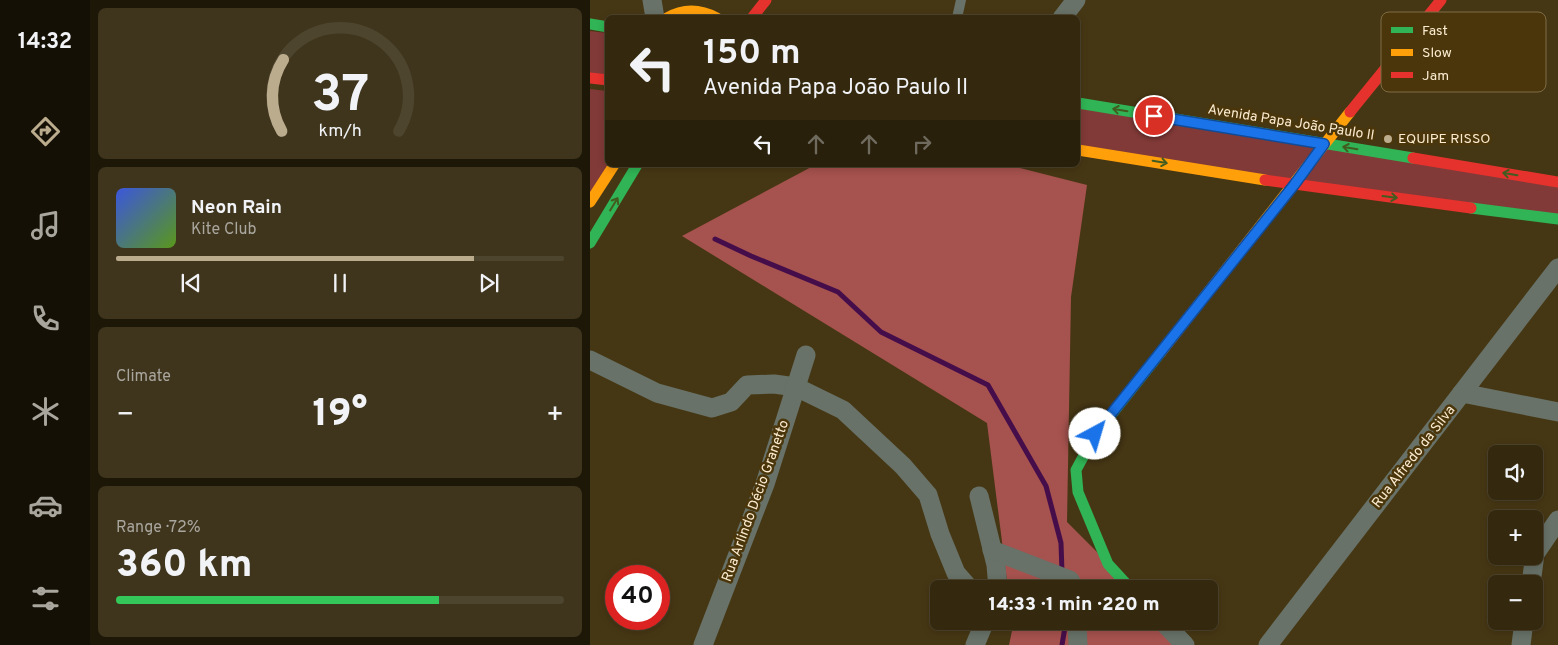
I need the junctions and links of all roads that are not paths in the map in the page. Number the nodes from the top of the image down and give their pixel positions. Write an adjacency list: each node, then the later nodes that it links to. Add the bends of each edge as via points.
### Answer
1 (652, 0): 9 (street)
2 (766, 0): 12 (main road)
3 (961, 0): 13 (lane)
4 (1076, 0): 14 (street)
5 (1441, 0): 8 (main road)
6 (716, 4): 7 (main road)
7 (706, 12): 10 (main road, via 690,10); 11 (main road)
8 (1431, 12)
9 (654, 15)
10 (672, 15)
11 (712, 15)
12 (754, 15)
13 (958, 15)
14 (1064, 15)
15 (590, 24): 16 (main road)
16 (605, 26)
17 (1381, 74): 21 (main road)
18 (590, 78): 19 (main road)
19 (605, 80)
20 (1080, 103): 21 (main road, Avenida Papa João Paulo II, one-way to 20)
21 (1324, 144): 25 (main road, Avenida Papa João Paulo II, one-way to 21); 26 (main road)
22 (1080, 150): 26 (main road, one-way to 26)
23 (613, 167): 27 (main road)
24 (636, 167): 29 (main road, one-way to 24)
25 (1558, 182)
26 (1294, 185): 28 (main road, one-way to 28); 43 (main road, via 1095,434 1076,470 1078,492 1108,564)
27 (590, 202)
28 (1558, 219)
29 (591, 239)
30 (1558, 268): 34 (street, Rua Alfredo da Silva)
31 (806, 355): 33 (street, Rua Arlindo Décio Granetto)
32 (590, 360): 33 (street, via 657,393 712,408 731,402 747,385)
33 (796, 387): 40 (street, via 843,410 903,466 928,496 940,534); 48 (street, Rua Arlindo Décio Granetto, via 765,484)
34 (1462, 394): 35 (street); 52 (street, Rua Alfredo da Silva)
35 (1558, 412)
36 (979, 496): 38 (street)
37 (1558, 520): 39 (street, via 1535,554)
38 (992, 550): 41 (street); 42 (street)
39 (1532, 575)
40 (962, 580)
41 (997, 580)
42 (1070, 580)
43 (1123, 580)
44 (981, 630): 49 (street)
45 (1078, 630): 50 (street)
46 (1171, 630): 51 (street)
47 (1523, 630): 53 (street)
48 (702, 645)
49 (975, 645)
50 (1078, 645)
51 (1185, 645)
52 (1268, 645)
53 (1521, 645)

